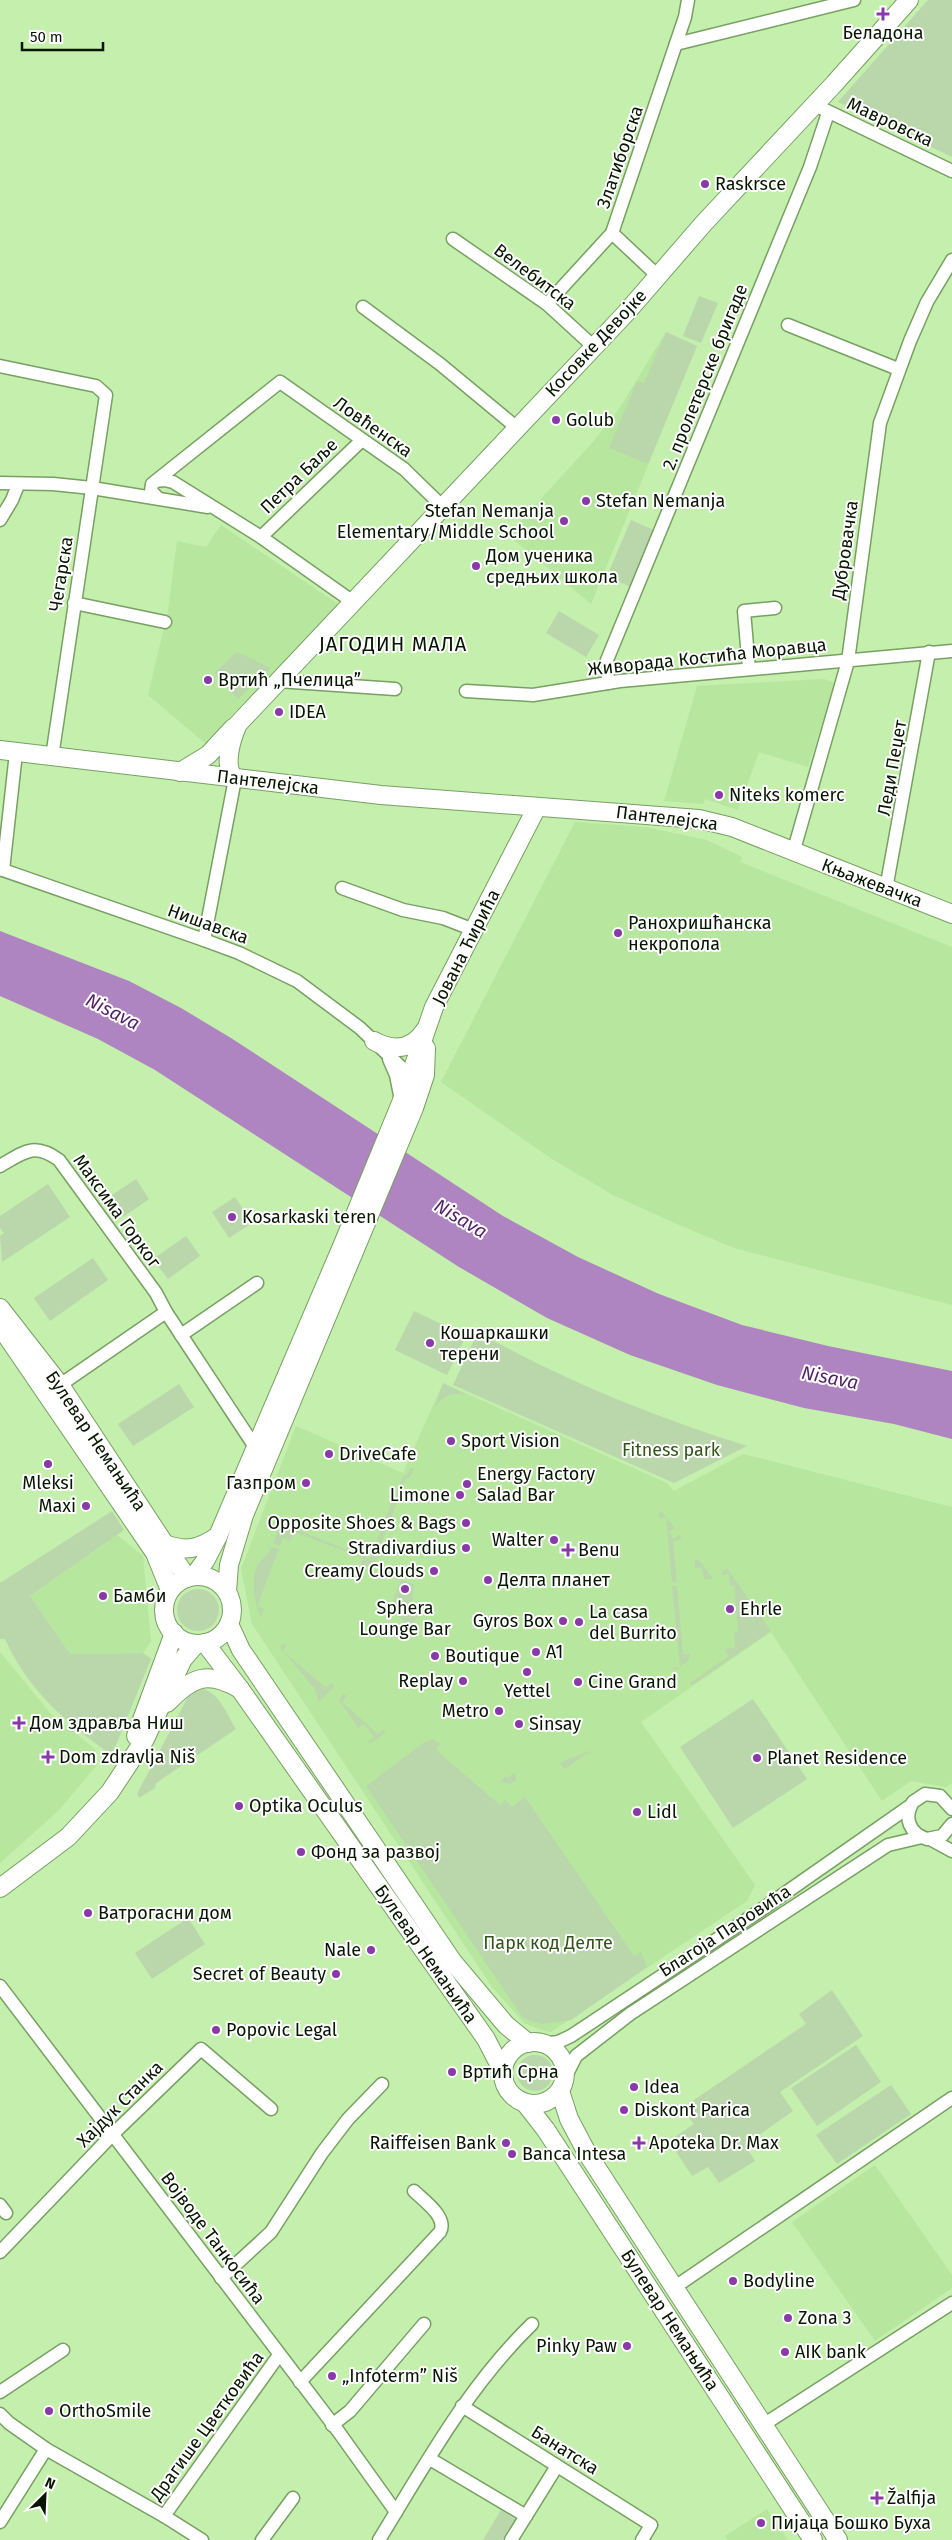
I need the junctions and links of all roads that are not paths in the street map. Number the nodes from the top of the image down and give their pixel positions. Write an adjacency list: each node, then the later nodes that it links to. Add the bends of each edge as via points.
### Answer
1 (688, 0): 5 (street, Златиборска, via 686,17)
2 (854, 0): 4 (street)
3 (909, 0): 6 (street, Косовке Девојке)
4 (832, 3): 5 (street)
5 (676, 44): 8 (street, Златиборска)
6 (821, 108): 7 (street, Мавровска); 11 (street, Косовке Девојке, via 704,223); 38 (street, 2. пролетерске бригаде, via 810,167 607,660)
7 (952, 171)
8 (612, 233): 11 (street); 12 (street, Златиборска)
9 (453, 239): 12 (street, Велебитска)
10 (952, 260): 17 (street, Дубровачка, via 927,302)
11 (659, 277): 15 (street, Косовке Девојке)
12 (547, 304): 15 (street, Велебитска)
13 (363, 307): 18 (street, via 440,364)
14 (788, 325): 17 (street)
15 (594, 347): 18 (street, Косовке Девојке)
16 (0, 366): 23 (street, Чегарска, via 96,386 106,395)
17 (898, 369): 35 (street, Дубровачка, via 880,423)
18 (516, 427): 25 (street, Косовке Девојке)
19 (362, 440): 20 (street, Ловћенска, via 280,382); 25 (street, Ловћенска, via 404,469); 28 (street, Петра Баље)
20 (156, 481): 24 (street, via 151,491); 26 (street, via 173,482)
21 (0, 484): 22 (street)
22 (18, 485): 23 (street); 27 (street)
23 (92, 488): 24 (street); 30 (street, Чегарска)
24 (158, 498): 26 (street)
25 (442, 506): 29 (street, Косовке Девојке)
26 (217, 509): 28 (street)
27 (0, 520)
28 (261, 537): 29 (street)
29 (353, 602): 37 (street, Косовке Девојке)
30 (74, 603): 32 (street); 44 (street, Чегарска)
31 (775, 608): 36 (street, via 744,611)
32 (165, 622)
33 (952, 651): 34 (street, Живорада Костића Моравца)
34 (929, 652): 35 (street, Живорада Костића Моравца); 51 (street, Леди Пеџет)
35 (848, 661): 36 (street, Живорада Костића Моравца); 48 (street, Дубровачка)
36 (749, 669): 38 (street, Живорада Костића Моравца)
37 (278, 681): 39 (street); 41 (street, Косовке Девојке)
38 (608, 683): 40 (street, Живорада Костића Моравца, via 533,695)
39 (395, 689)
40 (466, 691)
41 (257, 703): 42 (street, Косовке Девојке); 46 (street, Косовке Девојке, via 245,731)
42 (238, 724): 45 (street, via 208,755); 46 (street, Косовке Девојке, via 229,750 230,774)
43 (8, 752): 44 (street, Пантелејска); 49 (street)
44 (52, 757): 45 (street, Пантелејска)
45 (180, 772): 46 (street, Пантелејска)
46 (235, 779): 47 (street, Пантелејска); 54 (street)
47 (537, 807): 48 (street, Пантелејска, via 699,819 732,827); 53 (street, Јована Ћирића)
48 (793, 853): 51 (street, Књажевачка)
49 (1, 870): 54 (street, Нишавска)
50 (342, 888): 53 (street)
51 (886, 889): 52 (street, Књажевачка)
52 (952, 914)
53 (474, 930): 55 (street, Јована Ћирића, via 437,1001)
54 (204, 940): 56 (street, Нишавска, via 297,981 346,1015)
55 (427, 1031): 56 (street, via 414,1051 406,1055 393,1056); 57 (street, Јована Ћирића); 58 (street, via 425,1076)
56 (379, 1046): 57 (street, Нишавска); 58 (street, via 396,1075)
57 (409, 1078): 58 (street, Јована Ћирића)
58 (406, 1104): 60 (street)
59 (0, 1166): 63 (street, Максима Горког, via 28,1149 48,1152 59,1160 156,1293)
60 (349, 1247): 67 (street); 72 (street, via 244,1515 231,1555)
61 (257, 1283): 65 (street)
62 (0, 1308): 66 (street, Булевар Немањића)
63 (166, 1312): 65 (street, Максима Горког); 66 (street)
64 (0, 1326): 71 (street, Булевар Немањића, via 155,1553)
65 (181, 1335): 67 (street, Максима Горког)
66 (60, 1385): 69 (street, Булевар Немањића)
67 (255, 1447): 68 (street)
68 (218, 1536): 69 (street, via 194,1549); 70 (street, via 205,1561)
69 (165, 1544): 70 (street, Булевар Немањића)
70 (191, 1577): 71 (street); 72 (street, via 210,1578)
71 (170, 1590): 74 (street, via 165,1602 165,1615)
72 (227, 1591): 73 (street, via 232,1605)
73 (229, 1624): 75 (street, via 223,1633); 86 (street, Булевар Немањића, via 241,1650 453,1962 506,2025)
74 (174, 1633): 75 (street, via 184,1640); 78 (street)
75 (200, 1643): 76 (street, Булевар Немањића); 77 (street, via 183,1659)
76 (240, 1689): 77 (street, via 208,1677 195,1680); 87 (street, Булевар Немањића, via 486,2039)
77 (160, 1710): 78 (street)
78 (125, 1767): 84 (street, via 87,1820)
79 (910, 1806): 80 (street, Благоја Паровића, via 920,1796 930,1794 944,1798); 82 (street, via 909,1824); 86 (street, Благоја Паровића, via 571,2036 558,2042)
80 (952, 1808)
81 (952, 1824): 82 (street, via 942,1836)
82 (926, 1838): 83 (street); 89 (street, Благоја Паровића, via 888,1845 630,2014 576,2056)
83 (952, 1850)
84 (0, 1888)
85 (0, 1986): 93 (street, Војводе Танкосића)
86 (536, 2043): 87 (street, via 514,2050 508,2056); 89 (street, via 559,2054 565,2071)
87 (503, 2072): 91 (street, via 509,2091)
88 (382, 2084): 96 (street, via 322,2152 271,2232)
89 (562, 2085): 91 (street, via 554,2097 540,2104); 97 (street, Булевар Немањића, via 570,2119 583,2146)
90 (952, 2098): 97 (street)
91 (524, 2103): 122 (street, Булевар Немањића, via 552,2138)
92 (271, 2109): 93 (street, Хајдук Станка, via 201,2048)
93 (113, 2134): 95 (street, Хајдук Станка); 96 (street, Војводе Танкосића)
94 (414, 2191): 103 (street, via 440,2218 442,2230)
95 (0, 2252)
96 (221, 2278): 102 (street, Војводе Танкосића)
97 (675, 2287): 108 (street, Булевар Немањића)
98 (952, 2303): 108 (street)
99 (424, 2324): 107 (street, via 350,2411)
100 (532, 2324): 105 (street, via 498,2359)
101 (63, 2350): 104 (street)
102 (279, 2355): 103 (street, Војводе Танкосића); 114 (street, Драгише Цветковића)
103 (300, 2382): 107 (street, Војводе Танкосића)
104 (0, 2392)
105 (462, 2406): 110 (street); 111 (street, Банатска)
106 (0, 2414): 109 (street, Драгише Цветковића)
107 (332, 2424): 113 (street, Војводе Танкосића)
108 (763, 2425): 123 (street, Булевар Немањића)
109 (46, 2449): 114 (street, Драгише Цветковића); 116 (street)
110 (430, 2459): 113 (street); 115 (street)
111 (557, 2466): 115 (street); 121 (street, Банатска, via 651,2525)
112 (293, 2498): 118 (street)
113 (396, 2512): 119 (street)
114 (164, 2516): 117 (street, Драгише Цветковића)
115 (526, 2516): 120 (street)
116 (0, 2522)
117 (202, 2540)
118 (262, 2540)
119 (379, 2540)
120 (511, 2540)
121 (642, 2540)
122 (813, 2540)
123 (838, 2540)

